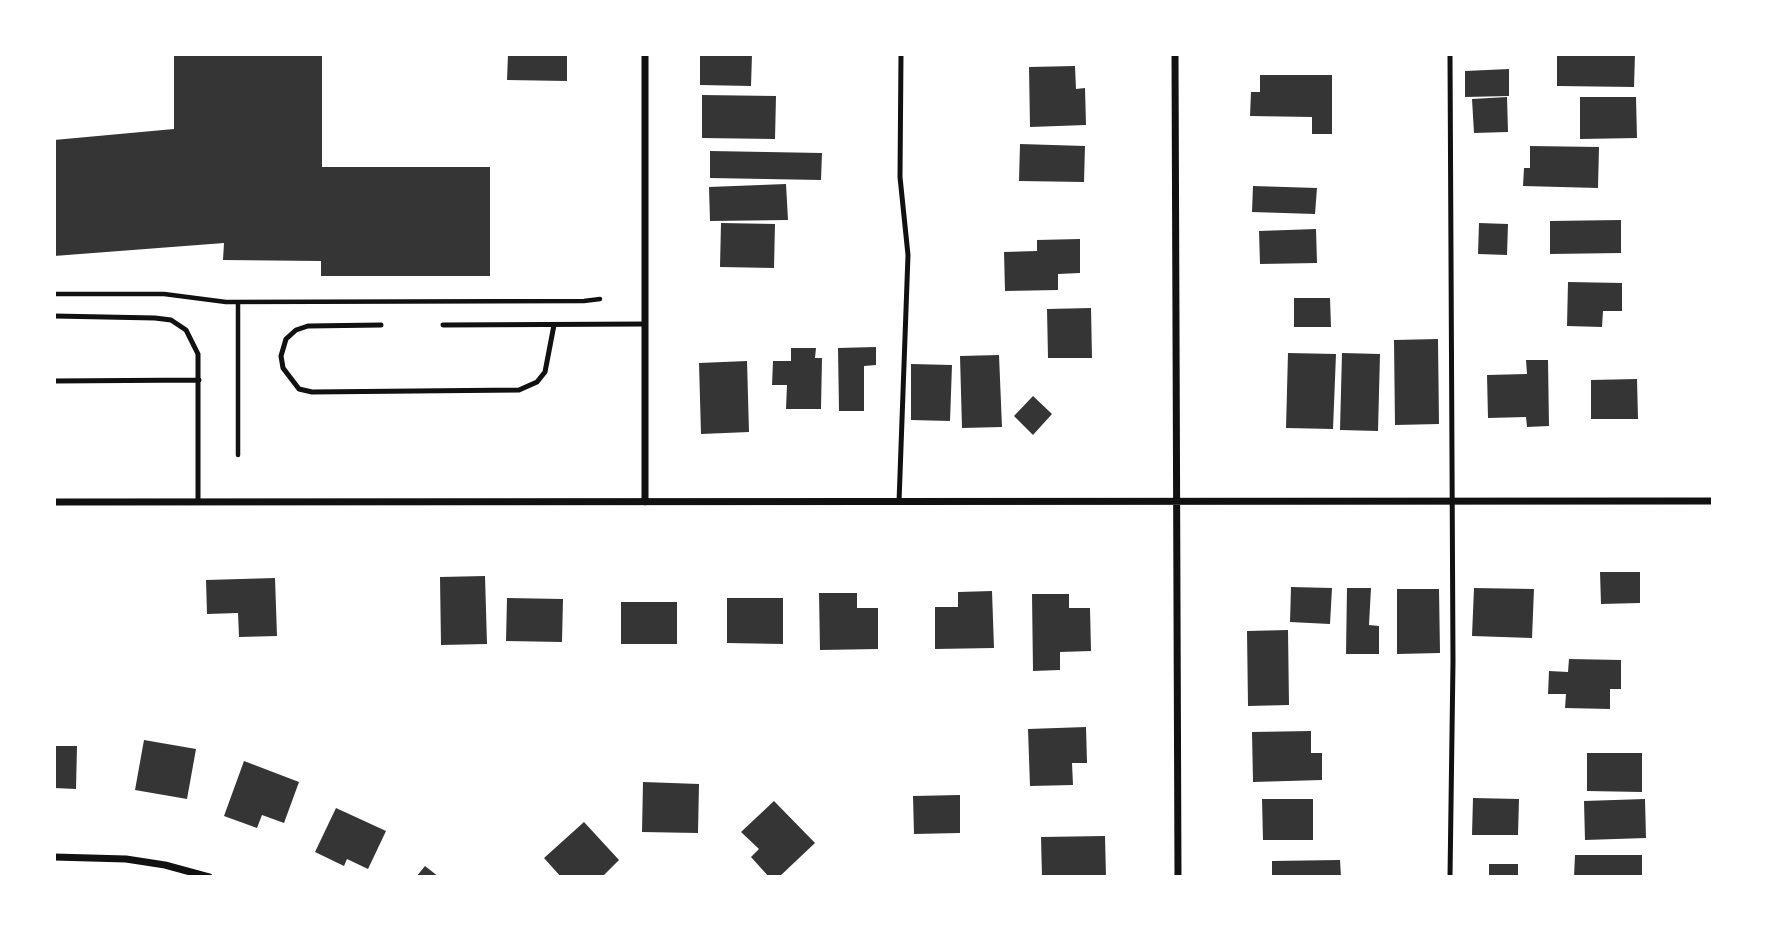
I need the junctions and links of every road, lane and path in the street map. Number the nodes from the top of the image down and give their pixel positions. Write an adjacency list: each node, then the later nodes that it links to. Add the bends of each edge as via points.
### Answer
1 (645, 54): 9 (street)
2 (901, 54): 22 (lane, via 900,177 908,256)
3 (1175, 54): 16 (street)
4 (1450, 54): 17 (lane)
5 (54, 294): 7 (path, via 164,293)
6 (600, 299): 7 (path)
7 (238, 302): 15 (path)
8 (54, 316): 13 (lane, via 171,320 193,340)
9 (645, 324): 12 (lane); 21 (street)
10 (381, 325): 12 (lane, via 296,330 286,340 283,368 299,389 312,392 519,390 537,382 545,372)
11 (443, 325): 12 (lane)
12 (554, 325)
13 (199, 380): 14 (lane); 20 (lane)
14 (54, 381)
15 (238, 455)
16 (1177, 501): 17 (street); 22 (street); 25 (street)
17 (1452, 501): 18 (street); 26 (lane)
18 (1713, 501)
19 (54, 502): 20 (street)
20 (198, 502): 21 (street)
21 (645, 502): 22 (street)
22 (899, 502)
23 (54, 857): 24 (street, via 126,859)
24 (209, 877)
25 (1178, 877)
26 (1450, 877)

